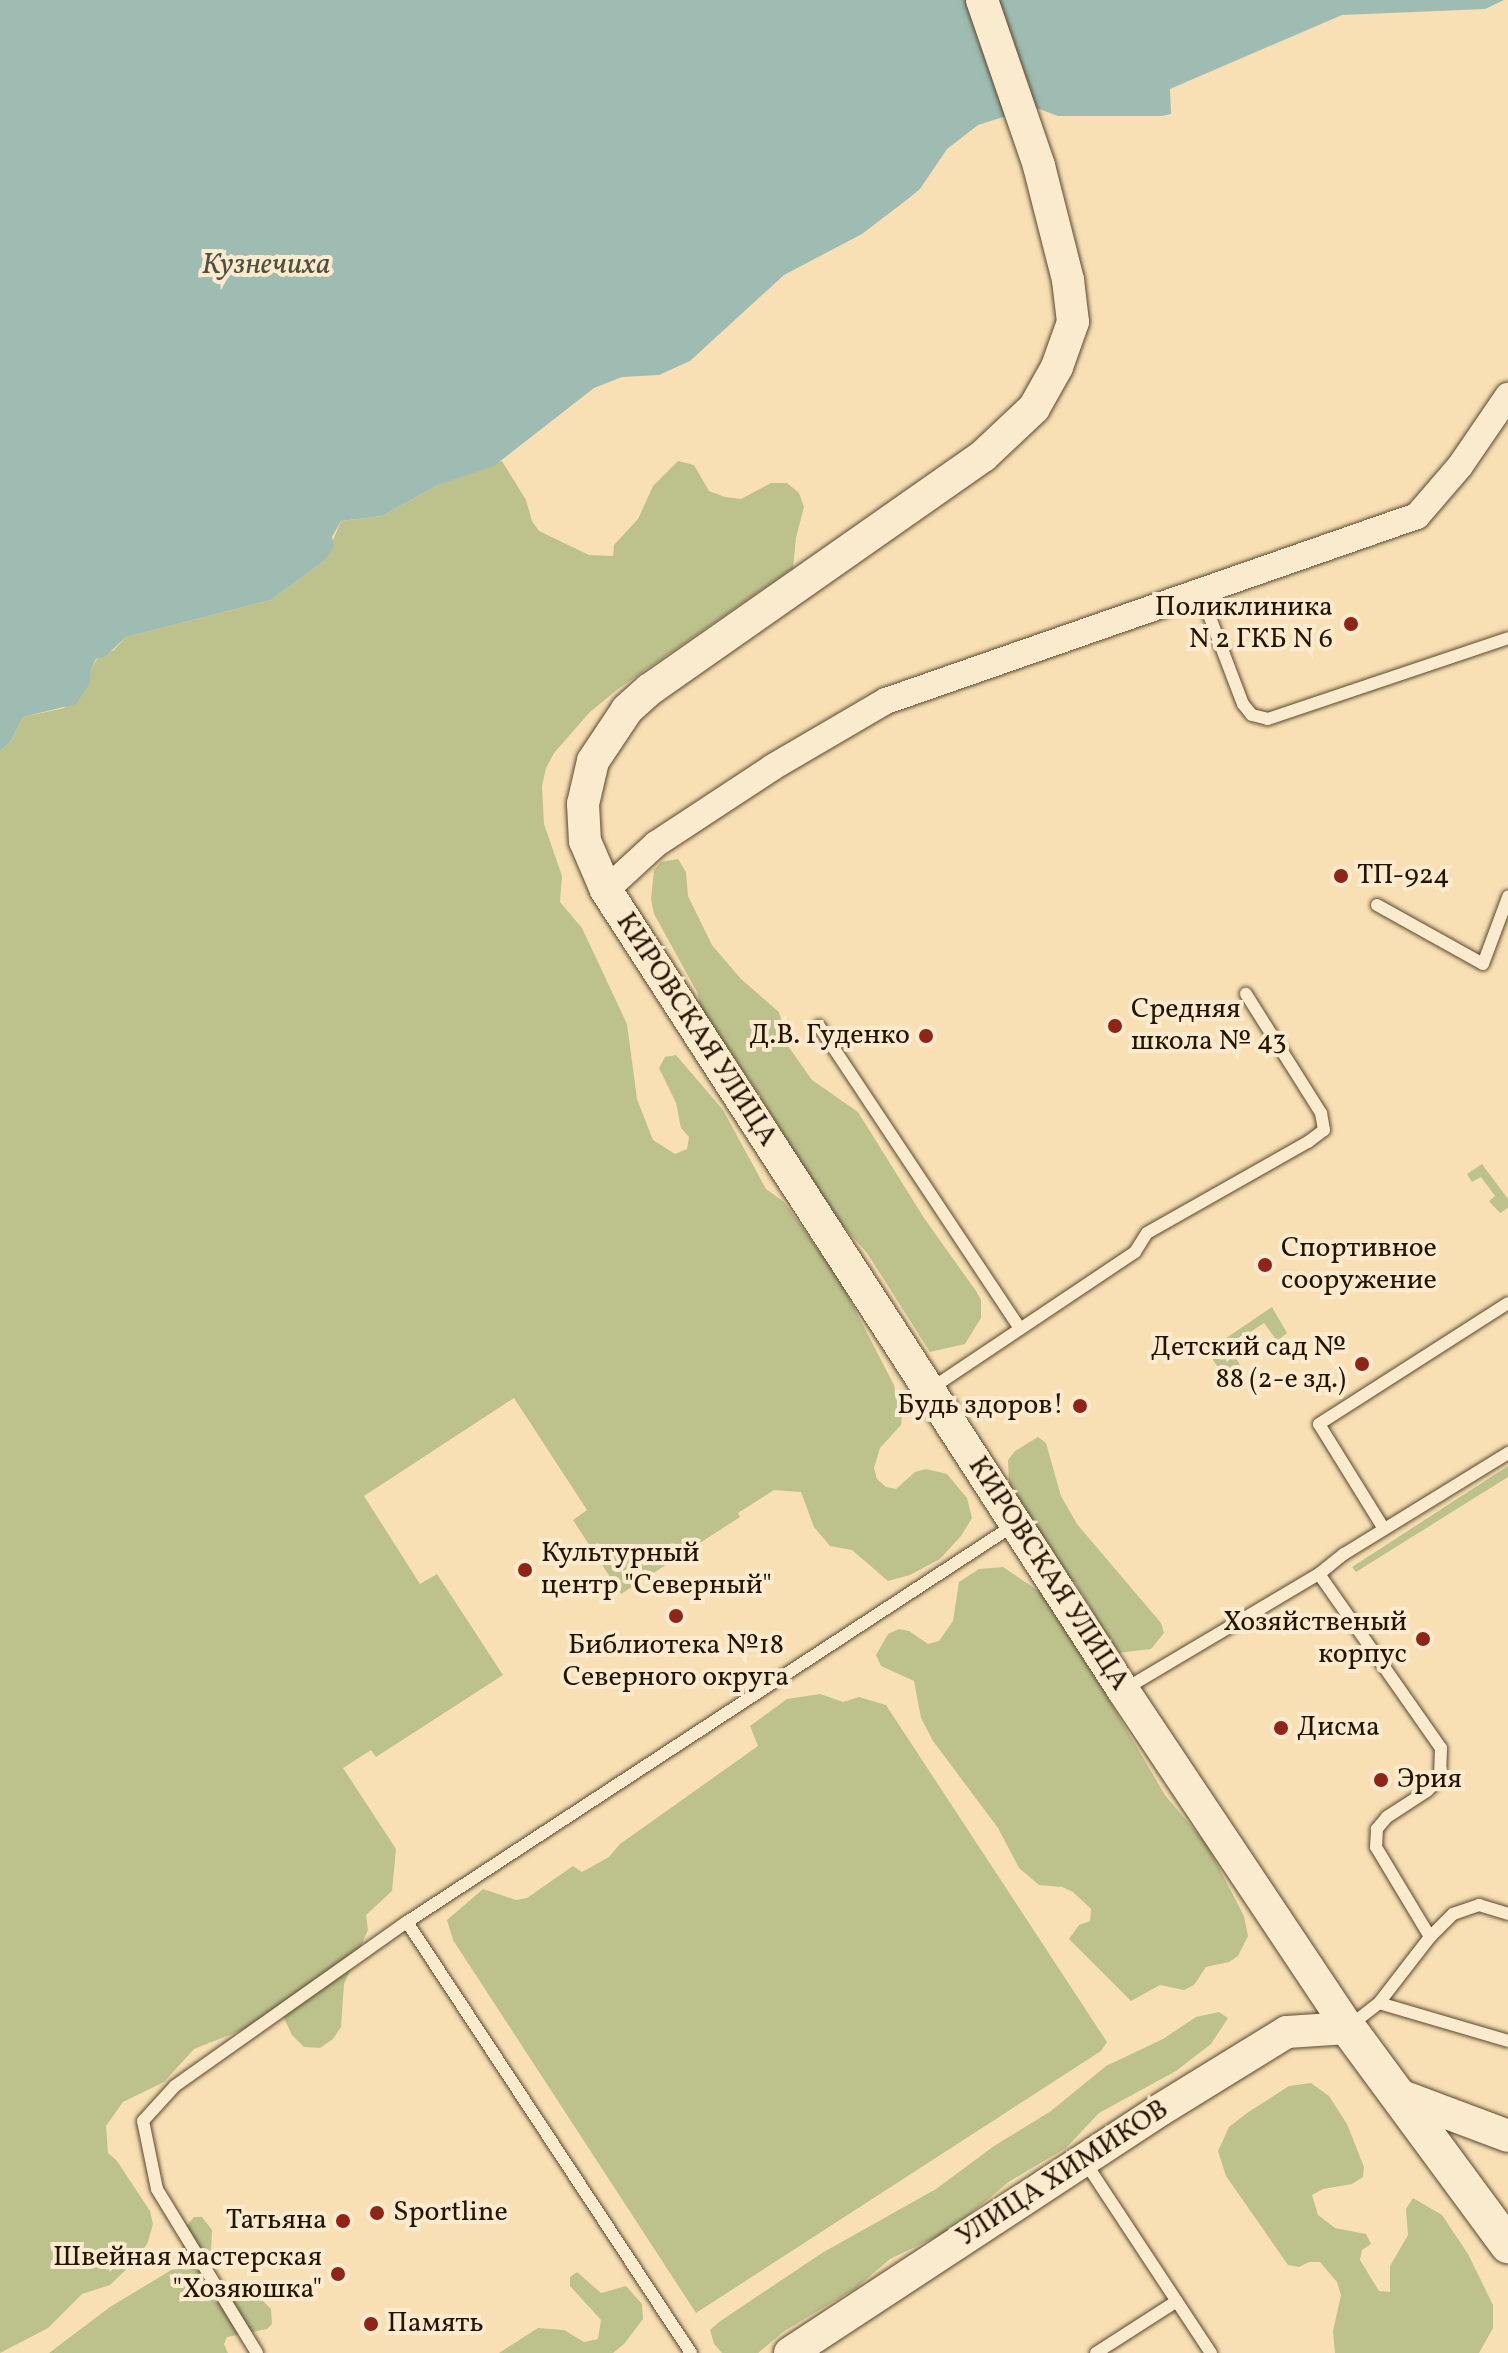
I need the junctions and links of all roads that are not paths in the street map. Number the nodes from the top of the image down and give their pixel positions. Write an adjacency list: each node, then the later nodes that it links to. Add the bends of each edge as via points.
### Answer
1 (982, 0): 5 (street, КИРОВСКАЯ УЛИЦА, via 1039,166 1068,280 1073,322 1057,367 1034,408 983,456 627,710 593,761 583,804 585,841)
2 (1505, 406): 3 (street, via 1417,516)
3 (1200, 590): 4 (lane, via 1243,704 1252,715 1268,719); 5 (street, via 886,701 656,844)
4 (1508, 638)
5 (606, 890): 12 (street, КИРОВСКАЯ УЛИЦА)
6 (1508, 897): 7 (lane, via 1483,964)
7 (1377, 905)
8 (1246, 994): 11 (lane, via 1321,1113 1324,1130 1147,1233 1135,1252)
9 (819, 1026): 11 (lane)
10 (1508, 1303): 15 (lane, via 1319,1424)
11 (1020, 1328): 12 (lane)
12 (929, 1390): 14 (street, КИРОВСКАЯ УЛИЦА)
13 (1508, 1453): 15 (lane)
14 (1017, 1523): 17 (street, КИРОВСКАЯ УЛИЦА); 19 (lane)
15 (1384, 1529): 16 (lane)
16 (1319, 1574): 17 (lane); 20 (lane, via 1441,1748 1440,1778 1377,1829 1376,1847)
17 (1123, 1690): 22 (street, КИРОВСКАЯ УЛИЦА)
18 (1508, 1914): 20 (lane, via 1479,1905 1453,1914)
19 (407, 1922): 29 (lane, via 175,2086 143,2121 157,2189); 30 (lane)
20 (1430, 1937): 21 (lane)
21 (1379, 2003): 22 (lane); 23 (lane)
22 (1348, 2028): 24 (main road, КИРОВСКАЯ УЛИЦА); 26 (street, УЛИЦА ХИМИКОВ, via 1287,2032)
23 (1508, 2041)
24 (1399, 2095): 25 (street); 27 (main road, КИРОВСКАЯ УЛИЦА)
25 (1508, 2136)
26 (1084, 2160): 28 (lane); 31 (street, УЛИЦА ХИМИКОВ)
27 (1508, 2245)
28 (1177, 2301): 32 (lane); 33 (lane)
29 (257, 2353)
30 (691, 2353)
31 (790, 2353)
32 (1096, 2353)
33 (1211, 2353)

